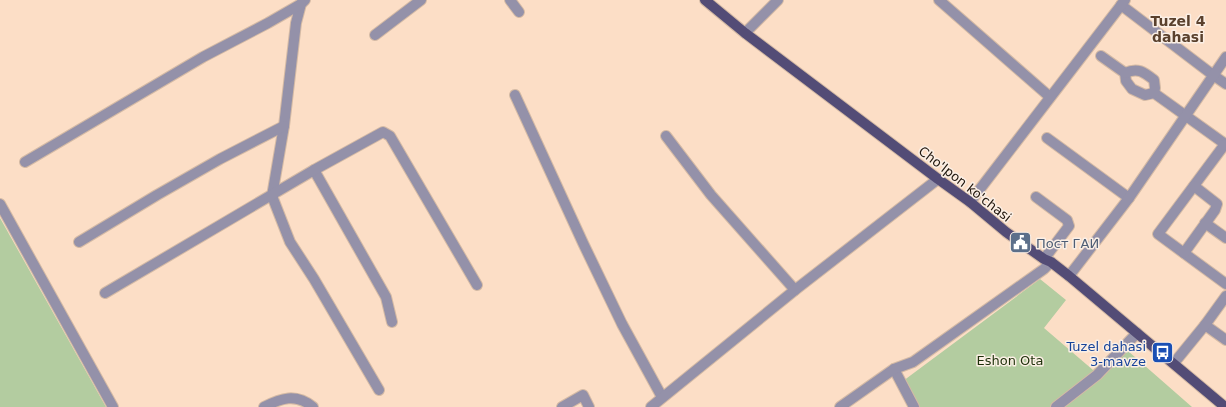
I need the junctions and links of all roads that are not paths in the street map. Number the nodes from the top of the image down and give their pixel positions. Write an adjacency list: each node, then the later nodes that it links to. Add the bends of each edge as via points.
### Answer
1 (421, 0): 10 (street)
2 (510, 0): 8 (street)
3 (705, 0): 9 (main road, Cho'lpon ko'chasi)
4 (778, 0): 9 (street)
5 (939, 0): 18 (street)
6 (303, 2): 20 (street, via 296,23); 24 (street, via 203,57)
7 (1123, 3): 14 (street); 18 (street)
8 (519, 12)
9 (745, 33): 26 (main road, Cho'lpon ko'chasi)
10 (375, 35)
11 (1101, 56): 13 (street)
12 (1226, 57): 14 (street)
13 (1125, 73): 16 (street, via 1132,89 1145,95); 16 (street, via 1132,70 1145,73 1154,80)
14 (1213, 76): 15 (street); 19 (street)
15 (1226, 84)
16 (1154, 93): 19 (street)
17 (515, 95): 51 (street, via 622,324)
18 (1050, 98): 31 (street)
19 (1185, 115): 23 (street); 30 (street)
20 (284, 126): 28 (street); 35 (street, via 220,159)
21 (666, 136): 41 (street, via 711,195)
22 (1046, 138): 30 (street)
23 (1226, 144): 27 (street)
24 (25, 162)
25 (314, 170): 28 (street); 40 (street, via 383,132 390,136); 44 (street, via 386,297)
26 (938, 179): 31 (main road, Cho'lpon ko'chasi); 41 (street)
27 (1194, 186): 33 (street, via 1216,204 1215,210); 36 (street, via 1158,234)
28 (272, 196): 42 (street); 50 (street, via 290,242)
29 (1036, 197): 37 (street, via 1067,220 1069,226)
30 (1129, 198): 38 (street)
31 (970, 202): 37 (main road, Cho'lpon ko'chasi, via 1006,232)
32 (0, 204): 52 (street)
33 (1205, 223): 34 (street); 36 (street)
34 (1226, 238)
35 (79, 242)
36 (1184, 253): 39 (street)
37 (1048, 261): 38 (main road, Cho'lpon ko'chasi); 49 (street, via 1044,269 913,362)
38 (1069, 276): 46 (main road, Cho'lpon ko'chasi)
39 (1226, 284)
40 (477, 285)
41 (794, 290): 51 (street)
42 (105, 293)
43 (1226, 296): 45 (street)
44 (392, 322)
45 (1205, 325): 47 (street); 48 (street)
46 (1137, 333): 48 (main road, Cho'lpon ko'chasi); 60 (street, via 1097,375)
47 (1226, 340)
48 (1174, 363): 61 (main road, Cho'lpon ko'chasi)
49 (894, 369): 58 (street); 59 (street)
50 (379, 390)
51 (662, 397): 57 (street)
52 (114, 407)
53 (264, 407): 54 (street, via 292,398 304,401)
54 (312, 407)
55 (562, 407): 56 (street, via 583,395)
56 (589, 407)
57 (651, 407)
58 (840, 407)
59 (914, 407)
60 (1056, 407)
61 (1225, 407)

